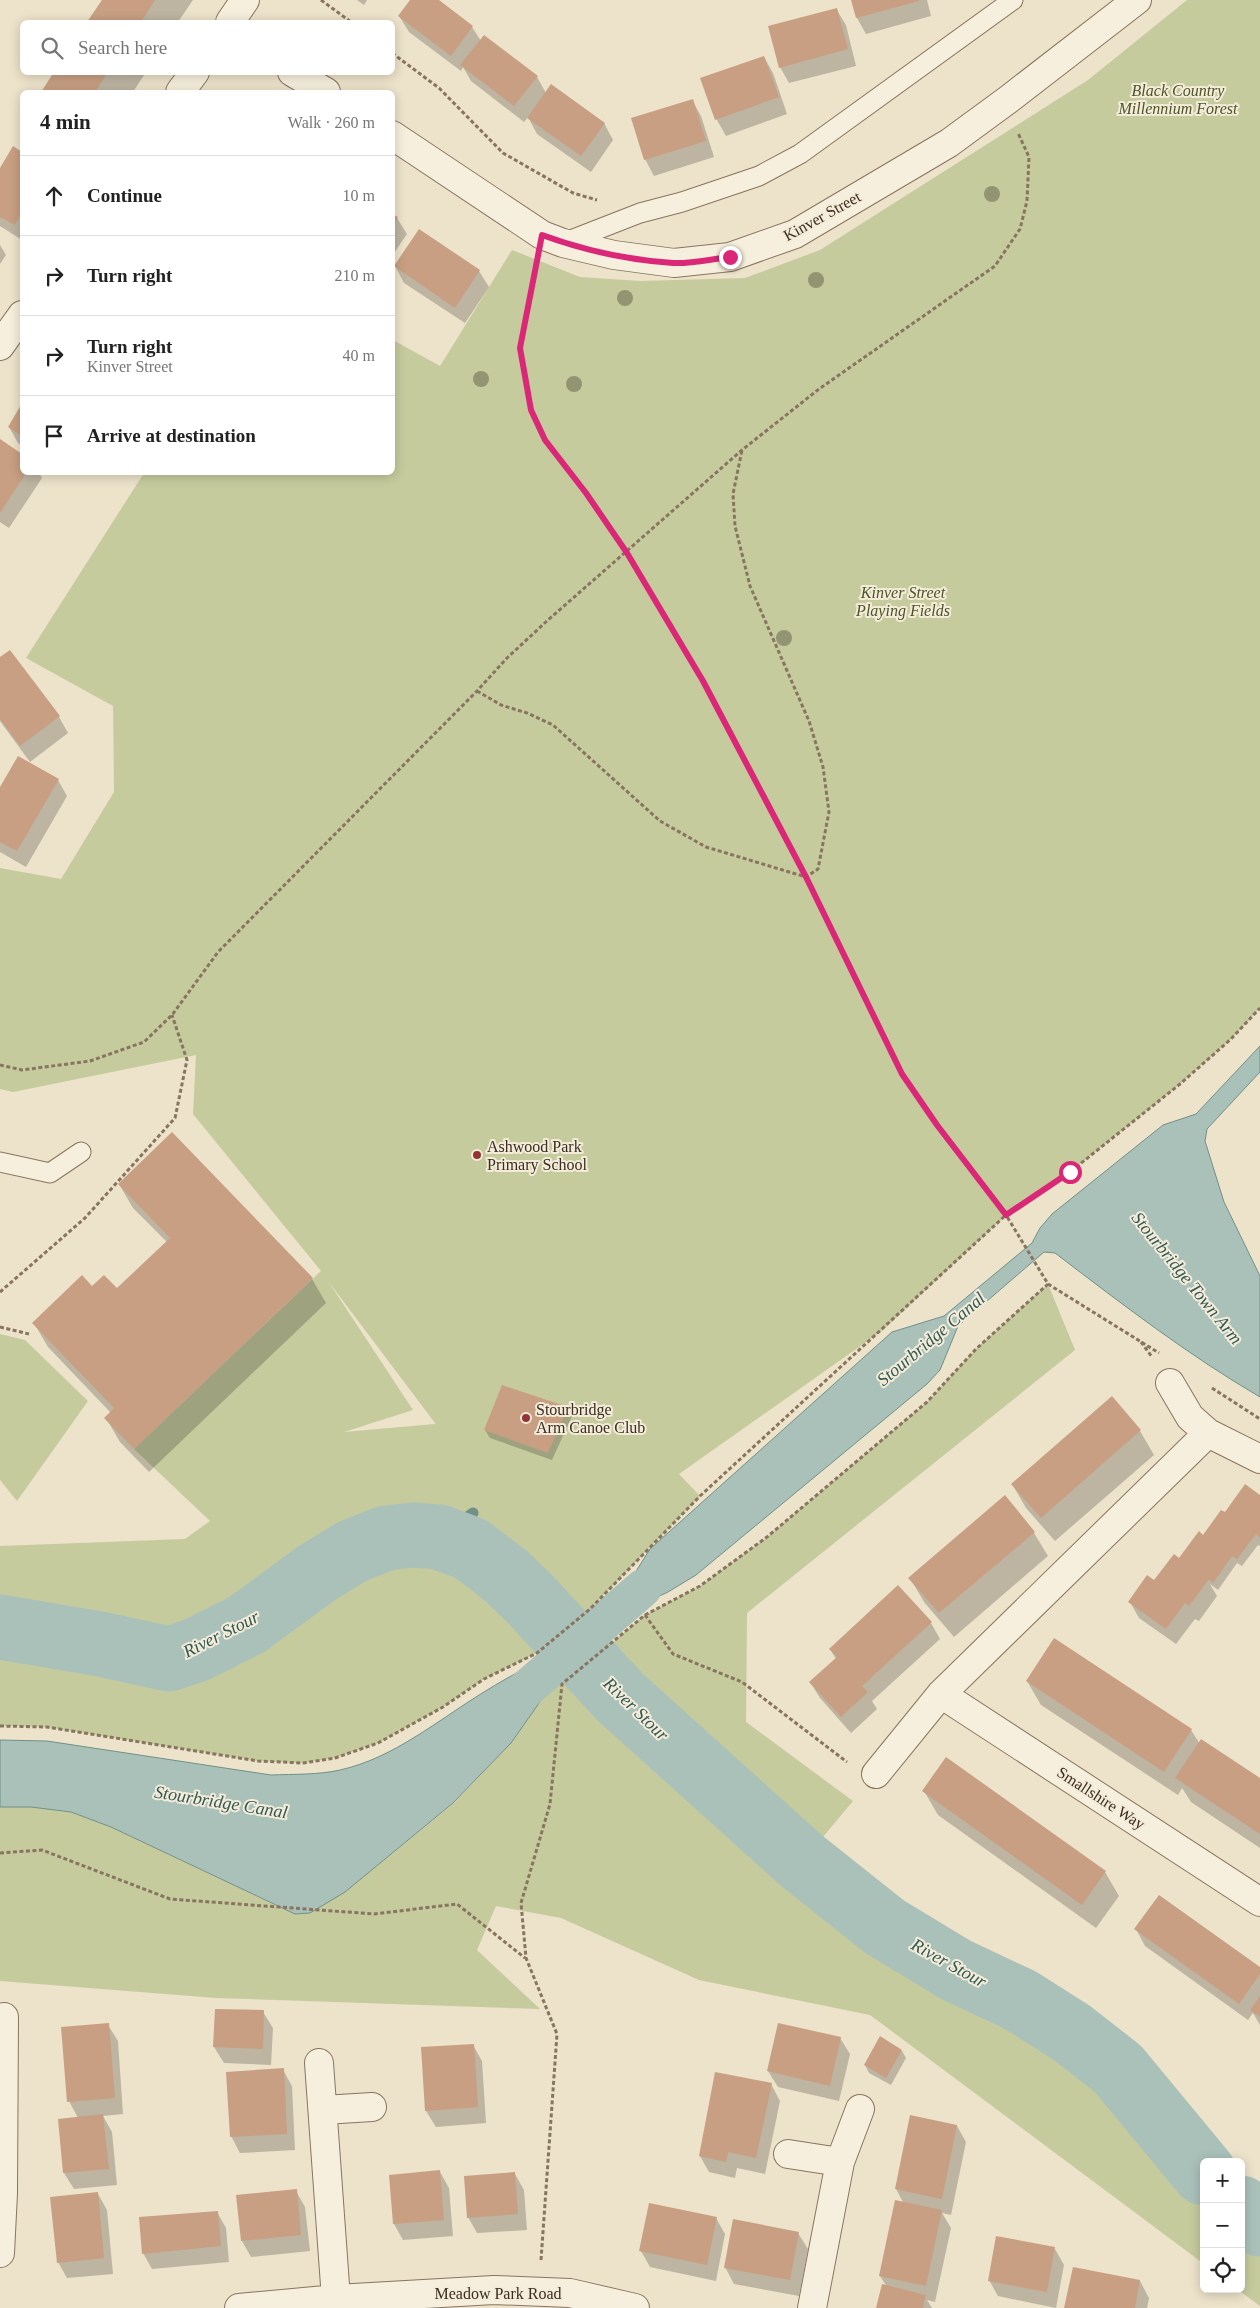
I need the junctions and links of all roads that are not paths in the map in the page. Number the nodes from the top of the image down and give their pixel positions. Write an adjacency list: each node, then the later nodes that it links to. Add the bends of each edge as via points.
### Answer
1 (245, 0): 4 (street)
2 (1013, 0): 10 (lane, via 800,154 759,176)
3 (1137, 0): 10 (street, Kinver Street, via 949,143 796,234 730,257 674,263 614,255)
4 (231, 20)
5 (193, 75): 7 (street)
6 (297, 75): 8 (street)
7 (182, 90)
8 (323, 90)
9 (395, 137): 10 (street, Kinver Street)
10 (552, 239)
11 (20, 318): 12 (street)
12 (0, 346)
13 (82, 1152): 14 (lane, via 50,1173)
14 (0, 1162)
15 (1170, 1383): 16 (street, via 1190,1417)
16 (1208, 1433): 17 (street); 18 (street)
17 (1260, 1459)
18 (941, 1694): 19 (street); 20 (street, Smallshire Way)
19 (876, 1774)
20 (1260, 1902)
21 (4, 2018): 28 (street)
22 (319, 2063): 25 (street)
23 (372, 2107): 25 (street)
24 (860, 2109): 27 (street)
25 (323, 2110): 29 (street)
26 (788, 2154): 27 (street)
27 (840, 2162): 33 (street)
28 (0, 2253)
29 (336, 2298): 30 (street, Meadow Park Road, via 494,2290); 31 (street, Meadow Park Road)
30 (540, 2300): 32 (street, Meadow Park Road, via 570,2293)
31 (239, 2308)
32 (635, 2308)
33 (812, 2308)

